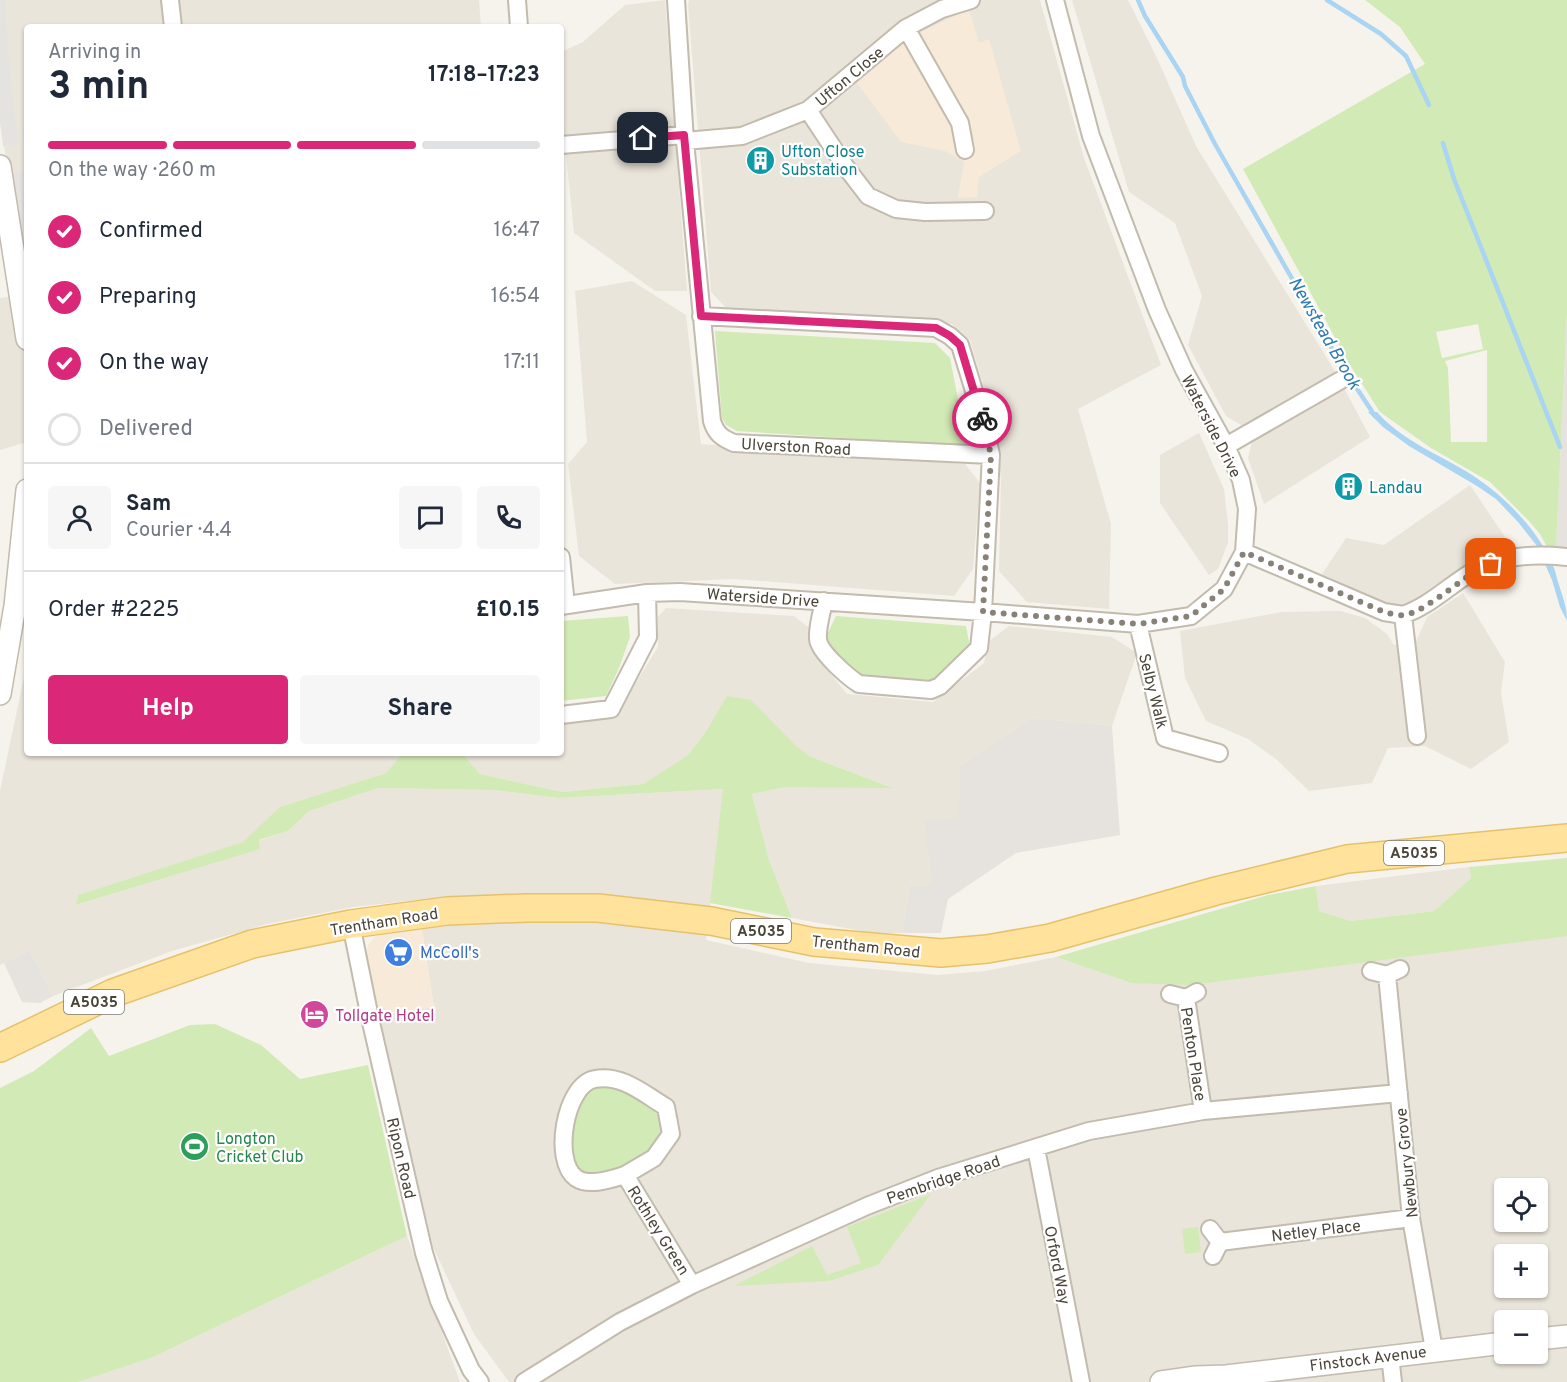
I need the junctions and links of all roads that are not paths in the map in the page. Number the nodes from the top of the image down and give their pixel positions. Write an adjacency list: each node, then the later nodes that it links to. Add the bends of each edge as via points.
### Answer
1 (170, 0): 6 (street)
2 (517, 0): 7 (street)
3 (676, 0): 10 (street, Ulverston Road)
4 (970, 0): 8 (street, Ufton Close)
5 (1055, 0): 18 (street, Waterside Drive, via 1091,135 1145,280 1184,370)
6 (173, 24)
7 (519, 24)
8 (906, 28): 9 (street, Ufton Close); 12 (street, via 960,123)
9 (808, 110): 10 (street, Ufton Close, via 742,136); 14 (street, via 868,196 896,209)
10 (684, 138): 11 (street, Ufton Close); 15 (street, Ulverston Road)
11 (564, 145)
12 (965, 150)
13 (0, 166): 16 (street)
14 (986, 210)
15 (701, 316): 19 (street, via 944,331 960,345); 19 (street, Ulverston Road, via 712,422 715,432 723,438 734,443)
16 (24, 320)
17 (1341, 380): 18 (street)
18 (1226, 446): 21 (street, Waterside Drive, via 1241,480 1247,509)
19 (991, 455): 27 (street)
20 (24, 549): 26 (street)
21 (1244, 552): 28 (street, via 1384,612); 29 (street, Waterside Drive, via 1224,589 1191,616)
22 (1551, 555): 28 (street, via 1519,556 1479,568 1428,604)
23 (647, 593): 24 (street, Waterside Drive); 25 (street, Waterside Drive); 31 (street, via 648,637 611,709)
24 (824, 601): 27 (street, Waterside Drive); 27 (street, via 818,640 850,679 859,684 931,690 979,648)
25 (564, 605)
26 (21, 608): 30 (street)
27 (983, 612): 29 (street, Waterside Drive)
28 (1403, 615): 32 (street)
29 (1138, 624): 33 (street, Selby Walk, via 1165,738)
30 (0, 693)
31 (564, 715)
32 (1417, 736)
33 (1219, 753)
34 (1567, 838): 35 (main road, Trentham Road / A5035, via 1347,859 1050,938 941,953 814,942 711,921 598,908 447,912)
35 (351, 924): 38 (main road, Trentham Road / A5035, via 252,944 188,965 113,993); 52 (street, Ripon Road, via 424,1253 440,1301)
36 (1386, 972): 39 (street, Newbury Grove)
37 (1184, 994): 40 (street, Penton Place)
38 (1, 1045)
39 (1399, 1093): 40 (street, Pembridge Road); 43 (street, Newbury Grove)
40 (1203, 1111): 41 (street, Pembridge Road, via 1089,1131)
41 (1036, 1148): 45 (street, Pembridge Road, via 938,1178 867,1206); 54 (street, Orford Way)
42 (625, 1175): 42 (street, Rothley Green, via 603,1181 577,1179 564,1159 563,1141 572,1098 594,1078 625,1082 666,1107 671,1134 654,1158); 45 (street, Rothley Green)
43 (1411, 1218): 44 (street, Netley Place); 49 (street, Newbury Grove)
44 (1214, 1242)
45 (692, 1285): 53 (street, Pembridge Road, via 620,1322)
46 (1567, 1336): 47 (street)
47 (1548, 1338)
48 (1494, 1344): 49 (street, Finstock Avenue)
49 (1434, 1350): 50 (street, Finstock Avenue)
50 (1390, 1356): 51 (street, Finstock Avenue); 56 (street)
51 (1227, 1379): 55 (street, Finstock Avenue, via 1196,1377)
52 (480, 1382)
53 (524, 1382)
54 (1081, 1382)
55 (1161, 1382)
56 (1393, 1382)

